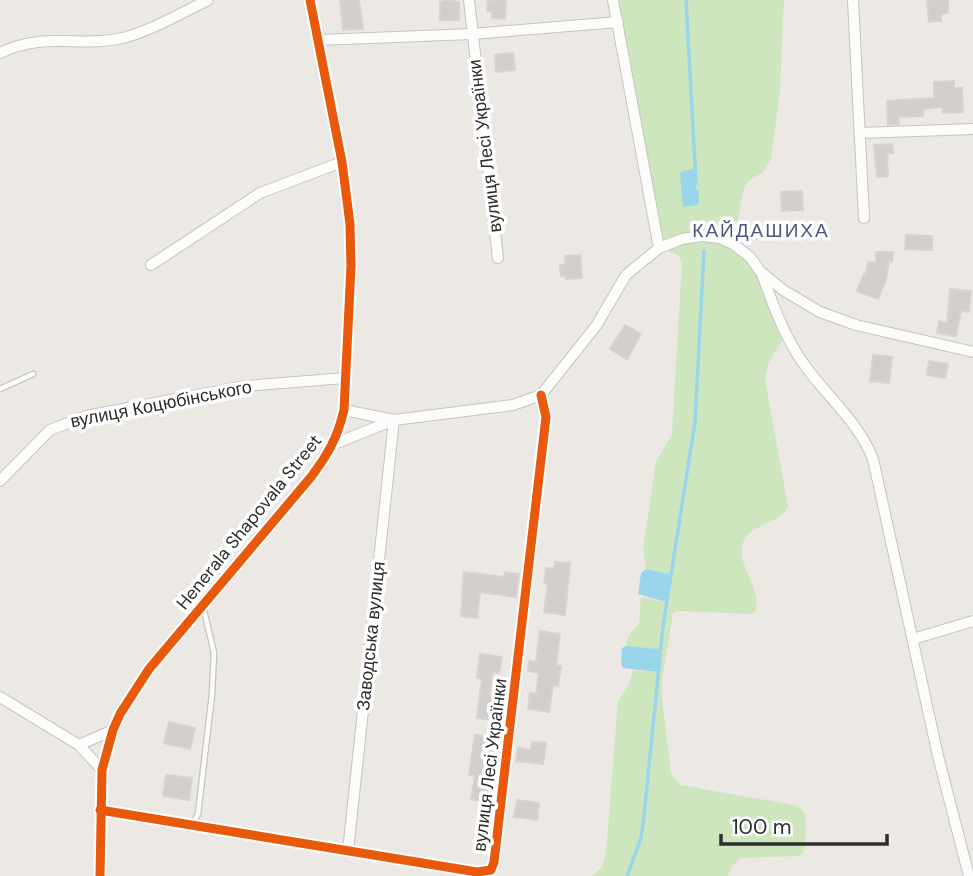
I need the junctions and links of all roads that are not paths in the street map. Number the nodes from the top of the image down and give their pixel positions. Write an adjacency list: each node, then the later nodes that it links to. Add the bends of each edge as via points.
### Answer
1 (208, 0): 9 (street, via 123,38 43,40)
2 (310, 0): 8 (street, Henerala Shapovala Street)
3 (468, 0): 7 (street, вулиця Лесі Українки)
4 (613, 0): 6 (street)
5 (853, 0): 11 (street)
6 (618, 22): 7 (street, вулиця Лесі Українки); 14 (street)
7 (472, 34): 8 (street, вулиця Лесі Українки); 15 (street, вулиця Лесі Українки)
8 (319, 40): 12 (street, Henerala Shapovala Street)
9 (0, 53)
10 (973, 130): 11 (street)
11 (860, 133): 13 (street)
12 (342, 162): 16 (street, via 260,193); 20 (street, Henerala Shapovala Street, via 351,255)
13 (864, 218)
14 (659, 248): 17 (street, via 682,239 719,238 750,257); 22 (street, via 626,275 596,326)
15 (498, 258)
16 (151, 265)
17 (760, 271): 18 (street, via 797,300 835,318); 29 (street, via 799,356 869,447)
18 (973, 352)
19 (33, 374): 21 (lane)
20 (345, 378): 23 (street, Henerala Shapovala Street); 26 (street, вулиця Коцюбінського, via 246,386 76,419 50,430)
21 (0, 389)
22 (541, 395): 24 (street, via 513,405); 36 (street, вулиця Лесі Українки, via 546,417 491,870 477,872)
23 (344, 410): 24 (street); 25 (street, Henerala Shapovala Street)
24 (394, 421): 25 (street); 36 (street, Заводська вулиця)
25 (334, 443): 27 (street, Henerala Shapovala Street)
26 (0, 481)
27 (203, 605): 31 (street, Henerala Shapovala Street, via 149,669); 35 (lane, via 214,653 212,694 198,814)
28 (973, 621): 29 (street)
29 (913, 639): 38 (street)
30 (0, 697): 32 (street)
31 (113, 730): 32 (street); 33 (street, Henerala Shapovala Street)
32 (79, 745): 33 (street)
33 (102, 770): 34 (street, Henerala Shapovala Street)
34 (100, 810): 35 (street, вулиця Лесі Українки); 37 (street, Henerala Shapovala Street)
35 (191, 825): 36 (street, вулиця Лесі Українки)
36 (348, 851)
37 (100, 876)
38 (969, 876)

